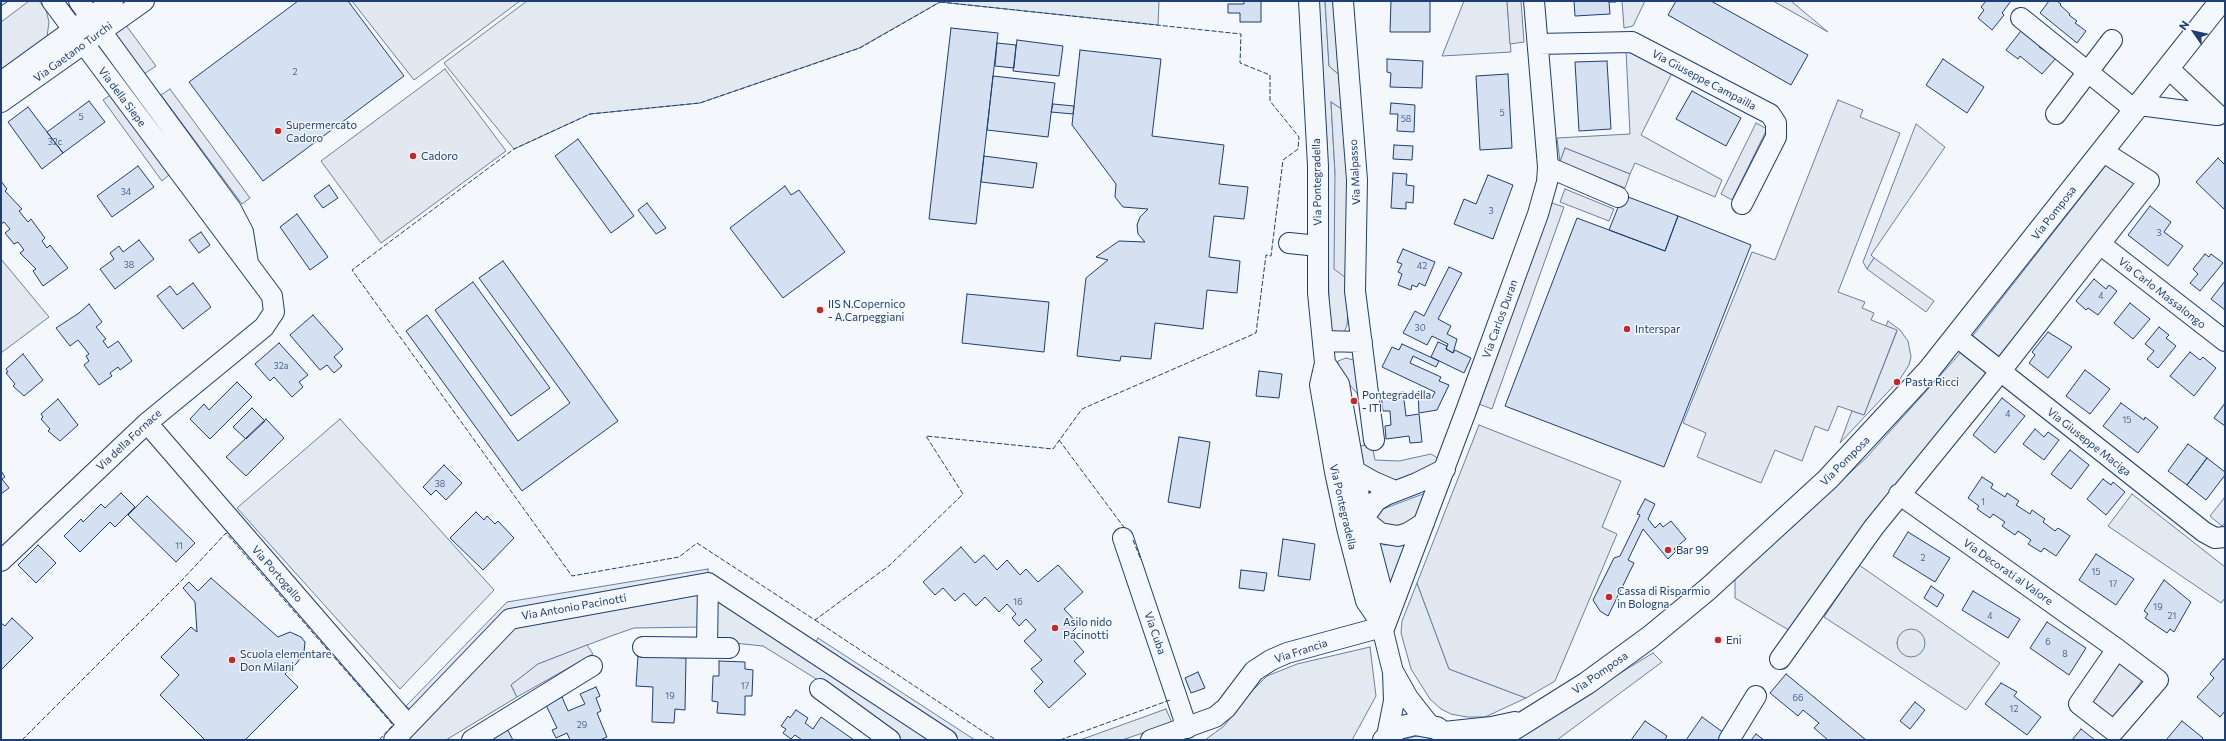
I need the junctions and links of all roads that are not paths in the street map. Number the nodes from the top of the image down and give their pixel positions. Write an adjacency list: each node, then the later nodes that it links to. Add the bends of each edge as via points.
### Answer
1 (52, 1): 11 (street, Via della Siepe)
2 (79, 1): 10 (street, Via della Siepe)
3 (114, 1): 10 (street, Via Gaetano Turchi)
4 (144, 1): 10 (street, Via Gaetano Turchi)
5 (1309, 1): 30 (street, Via Pontegradella, via 1318,166)
6 (1344, 1): 36 (street, Via Malpasso, via 1357,180 1355,291)
7 (1534, 1): 13 (street, Via Carlos Duran)
8 (2221, 1): 14 (main road, Via Pomposa)
9 (2021, 18): 15 (street)
10 (96, 24): 11 (street, Via Gaetano Turchi); 22 (street, Via della Siepe)
11 (78, 38): 16 (street, Via Gaetano Turchi); 23 (street, Via della Siepe)
12 (2112, 40): 15 (street)
13 (1538, 44): 21 (street, Via Carlos Duran); 25 (street, Via Giuseppe Campailla, via 1632,42 1770,114 1776,123 1776,137)
14 (2168, 68): 17 (main road, Via Pomposa); 19 (street)
15 (2088, 71): 17 (street); 18 (street)
16 (2, 94)
17 (2137, 107): 19 (street); 20 (main road, Via Pomposa)
18 (2056, 114)
19 (2221, 117)
20 (2102, 151): 29 (street, via 2149,181); 33 (main road, Via Pomposa)
21 (1548, 167): 24 (street); 41 (street, Via Carlos Duran, via 1547,182 1538,214)
22 (209, 179): 23 (street); 26 (street, Via della Siepe)
23 (192, 191): 27 (street, Via della Siepe)
24 (1618, 197)
25 (1742, 204)
26 (231, 209): 27 (street); 31 (street, Via della Siepe, via 244,232)
27 (215, 221): 31 (street, Via della Siepe)
28 (1288, 243): 30 (street)
29 (2100, 244): 35 (street, Via Carlo Massalongo); 38 (street)
30 (1318, 246): 34 (street, Via Pontegradella, via 1318,293)
31 (248, 265): 32 (street, Via della Siepe, via 272,296 274,312)
32 (264, 327): 39 (street, Via della Fornace)
33 (1956, 336): 38 (street, Via Giuseppe Maciga); 63 (main road, Via Pomposa, via 1866,440 1760,543 1650,637 1587,683)
34 (1323, 341): 36 (street); 37 (street, Via Pontegradella)
35 (2225, 341)
36 (1362, 342): 40 (street, Via Malpasso)
37 (1325, 363): 42 (street, Via Pontegradella, via 1339,384); 45 (street, Via Pontegradella, via 1320,385)
38 (2000, 372): 44 (street); 47 (street, Via Giuseppe Maciga, via 2204,532 2215,538)
39 (147, 423): 49 (street, Via della Fornace); 64 (street, Via Portogallo)
40 (1374, 440)
41 (1445, 469): 43 (street); 46 (street, Via Carlos Duran)
42 (1353, 470): 43 (street); 45 (street, Via Pontegradella)
43 (1395, 491): 45 (street, via 1376,501)
44 (1899, 494): 55 (street, Via Decorati al Valore); 56 (street)
45 (1354, 520): 46 (street, via 1380,533 1398,536 1408,534); 51 (street, Via Pontegradella, via 1366,601)
46 (1424, 523): 51 (street, Via Carlos Duran)
47 (2225, 537)
48 (1123, 538): 65 (street, Via Cuba)
49 (1, 561)
50 (708, 582): 53 (street); 59 (street); 64 (street, Via Antonio Pacinotti, via 510,618)
51 (1382, 627): 58 (street, Via Pontegradella); 65 (street, Via Francia, via 1287,653 1271,660 1254,671 1221,713)
52 (643, 647): 53 (street)
53 (707, 647): 54 (street)
54 (729, 648)
55 (2117, 649)
56 (1780, 659)
57 (592, 666): 69 (street)
58 (1393, 672): 66 (street, Via Pontegradella, via 1408,698); 67 (street, Via Pontegradella, via 1394,702)
59 (854, 679): 62 (street); 71 (street)
60 (820, 689): 62 (street)
61 (1756, 696): 74 (street)
62 (838, 702): 70 (street)
63 (1535, 716): 66 (main road, Via Pomposa, via 1492,728); 73 (main road, Via Pomposa)
64 (408, 725): 68 (street, Via Antonio Pacinotti)
65 (1187, 728): 72 (street, Via Francia)
66 (1442, 733): 67 (main road, Via Pomposa, via 1416,724 1406,725)
67 (1385, 738)
68 (394, 740)
69 (472, 740)
70 (890, 740)
71 (947, 740)
72 (1151, 740)
73 (1496, 740)
74 (1729, 740)

